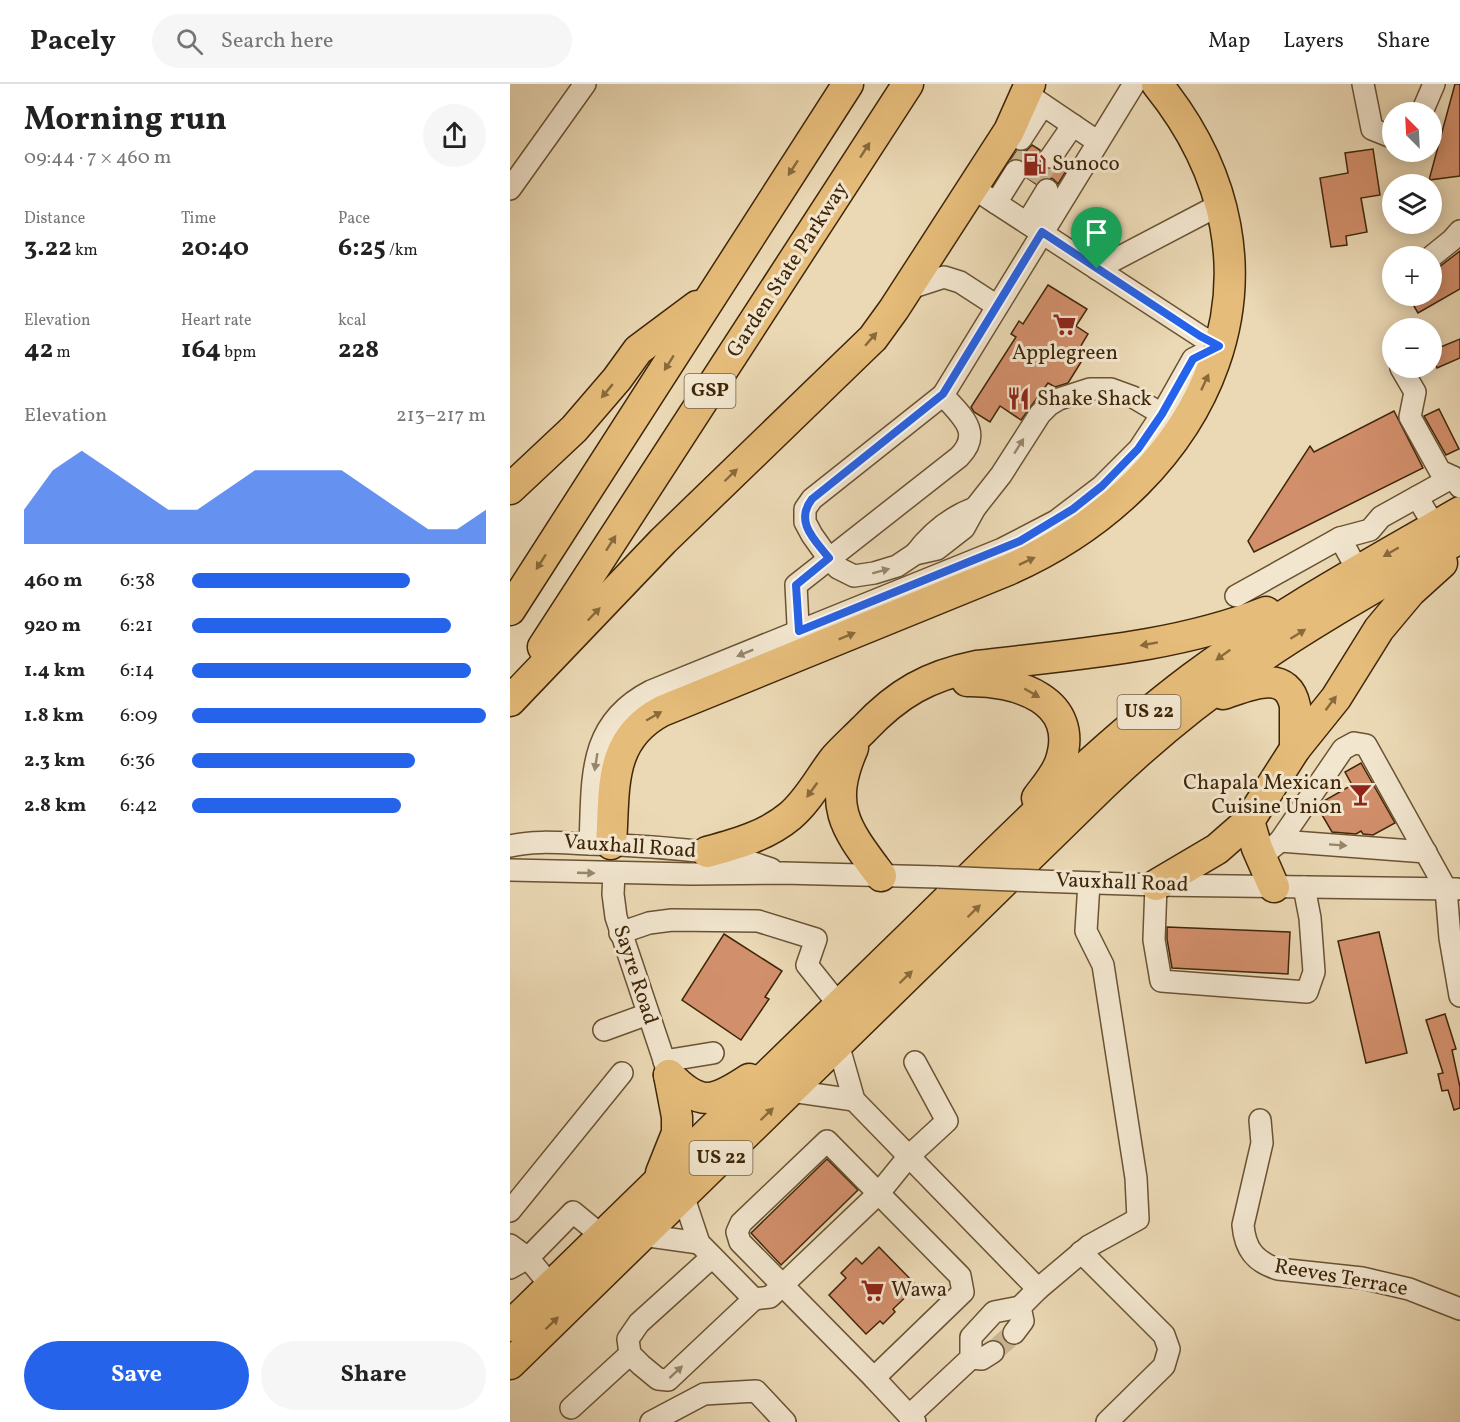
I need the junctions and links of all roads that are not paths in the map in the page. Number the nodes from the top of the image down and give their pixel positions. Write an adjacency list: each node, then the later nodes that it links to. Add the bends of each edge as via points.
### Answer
1 (585, 84): 16 (street)
2 (848, 84): 24 (highway, GSP, one-way to 24)
3 (908, 84): 43 (highway, Garden State Parkway / GSP, one-way to 3)
4 (1134, 84): 10 (street)
5 (1157, 84): 18 (highway, via 1192,134)
6 (1363, 84): 11 (street, via 1372,129)
7 (1434, 84): 9 (street)
8 (1038, 99): 10 (street); 12 (street); 17 (highway, via 1009,131)
9 (1426, 102)
10 (1084, 133): 13 (street); 19 (street)
11 (1382, 133)
12 (1027, 142)
13 (1057, 161)
14 (1011, 168): 17 (street)
15 (1041, 187): 19 (street)
16 (510, 189)
17 (985, 195): 19 (street); 23 (highway)
18 (1221, 204): 22 (street); 26 (highway, via 1230,265 1228,305)
19 (1028, 223): 22 (street); 25 (street)
20 (1460, 231): 21 (street)
21 (1442, 248)
22 (1097, 269): 26 (street)
23 (907, 289): 25 (street, via 944,277 960,282); 43 (highway, one-way to 23, via 663,541 873,338)
24 (711, 296): 31 (highway, one-way to 31, via 638,350 574,429); 40 (highway, GSP, one-way to 40)
25 (997, 306): 28 (street)
26 (1219, 346): 29 (highway, via 1209,376)
27 (1407, 378): 30 (street, via 1415,392 1410,417 1440,471)
28 (943, 394): 36 (street, via 808,504 805,522); 36 (street, via 969,428 966,450)
29 (1172, 420): 36 (street, one-way to 29, via 846,573 861,576 938,549 964,528 1040,414 1059,399 1090,388 1111,389); 41 (highway, via 1163,453 1099,518 1064,542 1008,570)
30 (1457, 482): 32 (street)
31 (510, 489)
32 (1417, 497): 33 (street); 34 (street, via 1381,517 1370,530)
33 (1452, 526): 37 (highway, US 22, one-way to 37); 44 (highway, US 22, one-way to 33)
34 (1340, 538): 37 (street); 39 (street)
35 (1460, 547): 46 (highway, one-way to 35, via 1336,698 1379,629 1410,592)
36 (829, 558): 41 (street, via 796,585)
37 (1358, 571): 38 (highway, US 22)
38 (1325, 590): 42 (highway, one-way to 42, via 1203,633 1139,646 971,668); 53 (highway, US 22, one-way to 53, via 1246,639 1166,698 1090,763)
39 (1236, 596)
40 (510, 610)
41 (796, 645): 48 (highway, via 662,711 636,729 618,763)
42 (914, 688): 45 (highway, via 885,707); 53 (highway, one-way to 53, via 966,681 1007,683 1040,697 1062,726 1064,745 1054,774)
43 (510, 699)
44 (1198, 703): 46 (highway, via 1259,682 1281,685 1290,692 1295,706); 68 (highway, US 22, one-way to 44, via 1128,761)
45 (863, 730): 51 (highway, one-way to 51, via 841,751 791,815 763,833); 57 (highway, via 843,776 842,810 853,838)
46 (1295, 749): 47 (highway)
47 (1249, 821): 50 (highway); 59 (highway, via 1217,849)
48 (601, 844): 49 (street, Vauxhall Road, via 552,842); 51 (street, Vauxhall Road); 54 (street)
49 (510, 846)
50 (1270, 849): 52 (street, one-way to 52); 52 (street, via 1343,749 1354,743 1366,744); 60 (highway)
51 (707, 852): 56 (street, Vauxhall Road)
52 (1426, 852): 62 (street)
53 (990, 858): 65 (highway, US 22)
54 (519, 871): 55 (street, Vauxhall Road, one-way to 55)
55 (614, 873): 56 (street, Vauxhall Road); 63 (street, Sayre Road, via 614,904)
56 (783, 873): 57 (street, Vauxhall Road)
57 (881, 876): 58 (street, Vauxhall Road, bridge)
58 (1089, 883): 59 (street, Vauxhall Road); 86 (street, via 1086,932 1103,965 1137,1178 1138,1219)
59 (1156, 885): 60 (street, Vauxhall Road); 61 (street, via 1154,940 1161,981 1307,992 1314,972)
60 (1274, 887): 61 (street, Vauxhall Road)
61 (1304, 887): 62 (street, Vauxhall Road)
62 (1453, 889): 64 (street, via 1450,938)
63 (620, 933): 65 (street, via 672,920 758,921 816,939 807,965); 66 (street, Sayre Road)
64 (1460, 996)
65 (839, 1005): 69 (highway, US 22)
66 (648, 1014): 67 (street); 72 (street, Sayre Road)
67 (604, 1030)
68 (838, 1044): 74 (highway, US 22); 75 (street)
69 (794, 1050): 72 (highway, via 732,1090 706,1100 692,1095); 78 (highway, US 22)
70 (712, 1053): 72 (street)
71 (915, 1062): 77 (street, via 947,1122)
72 (666, 1068): 78 (highway, via 677,1133)
73 (622, 1073): 81 (street)
74 (790, 1090): 75 (street); 80 (highway, US 22, one-way to 74)
75 (854, 1100): 77 (street)
76 (1260, 1120): 93 (street, Reeves Terrace, via 1262,1143 1243,1225 1244,1238 1257,1259 1278,1269 1362,1278 1409,1289)
77 (909, 1156): 79 (street); 90 (street)
78 (656, 1184): 83 (highway, US 22)
79 (879, 1192): 88 (street); 88 (street, via 827,1141 741,1223 737,1232 740,1242); 100 (street, via 960,1276 963,1292)
80 (684, 1195): 82 (highway, US 22); 85 (street)
81 (510, 1211)
82 (642, 1235): 85 (street); 99 (highway, US 22, one-way to 82)
83 (602, 1236): 87 (street, via 573,1212); 89 (highway, US 22)
84 (510, 1245): 87 (street)
85 (706, 1250): 91 (street); 97 (street, via 639,1323 628,1339)
86 (1081, 1252): 90 (street); 105 (street, via 1164,1335 1168,1349 1164,1365)
87 (519, 1263): 89 (street)
88 (783, 1284): 91 (street, via 770,1297); 100 (street)
89 (551, 1286): 94 (highway, US 22)
90 (1038, 1289): 92 (street)
91 (754, 1299): 97 (street, one-way to 91, via 658,1379 668,1380)
92 (1020, 1306): 95 (street, via 1023,1321); 98 (street, via 994,1312 978,1328 971,1337)
93 (1460, 1309)
94 (510, 1326)
95 (1014, 1333)
96 (993, 1352): 98 (street, via 982,1359)
97 (630, 1354): 101 (street)
98 (971, 1358): 102 (street)
99 (510, 1364)
100 (874, 1378): 102 (street)
101 (571, 1408)
102 (912, 1419)
103 (651, 1422): 104 (street, via 704,1394 756,1391)
104 (785, 1422)
105 (1107, 1422)

